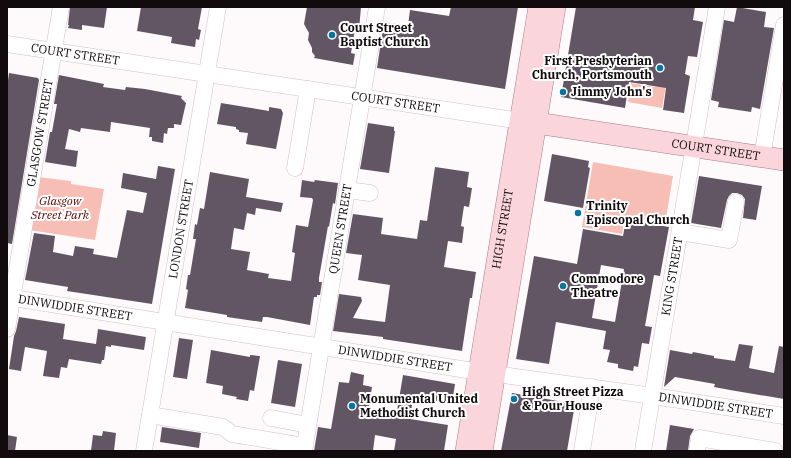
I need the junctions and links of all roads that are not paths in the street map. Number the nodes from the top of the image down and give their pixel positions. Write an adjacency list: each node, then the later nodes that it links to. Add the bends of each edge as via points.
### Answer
1 (61, 7): 9 (street, GLASGOW STREET)
2 (218, 7): 10 (street, LONDON STREET)
3 (377, 7): 12 (street, QUEEN STREET)
4 (540, 7): 13 (main road, HIGH STREET)
5 (555, 7): 13 (main road, HIGH STREET)
6 (717, 7): 14 (street, KING STREET)
7 (784, 25): 15 (street)
8 (7, 44): 9 (street, COURT STREET)
9 (53, 51): 10 (street, COURT STREET); 22 (street, GLASGOW STREET)
10 (207, 74): 11 (street, COURT STREET); 23 (street, LONDON STREET)
11 (308, 89): 12 (street, COURT STREET); 17 (street)
12 (362, 97): 13 (street, COURT STREET); 18 (street, QUEEN STREET)
13 (528, 122): 14 (main road, COURT STREET); 26 (main road, HIGH STREET)
14 (694, 147): 15 (main road, COURT STREET); 21 (street, KING STREET)
15 (762, 157): 16 (main road, COURT STREET)
16 (784, 160)
17 (296, 168)
18 (347, 190): 19 (street); 25 (street, QUEEN STREET)
19 (370, 194)
20 (736, 202): 21 (street, via 729,240)
21 (680, 232): 28 (street, KING STREET)
22 (10, 298): 23 (street, DINWIDDIE STREET); 24 (street, GLASGOW STREET)
23 (166, 322): 25 (street, DINWIDDIE STREET); 29 (street, LONDON STREET)
24 (7, 329)
25 (321, 347): 26 (street, DINWIDDIE STREET); 32 (street, QUEEN STREET)
26 (487, 373): 27 (street, DINWIDDIE STREET); 35 (main road, HIGH STREET); 36 (main road, HIGH STREET)
27 (592, 387): 28 (street, DINWIDDIE STREET); 37 (street)
28 (653, 396): 30 (street, DINWIDDIE STREET); 38 (street, KING STREET)
29 (150, 415): 33 (street, via 223,427 232,434); 34 (street, LONDON STREET)
30 (784, 416)
31 (271, 418): 32 (street)
32 (308, 425): 33 (street, QUEEN STREET)
33 (304, 448)
34 (144, 451)
35 (466, 451)
36 (482, 451)
37 (582, 451)
38 (644, 451)
39 (697, 451): 40 (street, via 699,438)
40 (775, 451)

